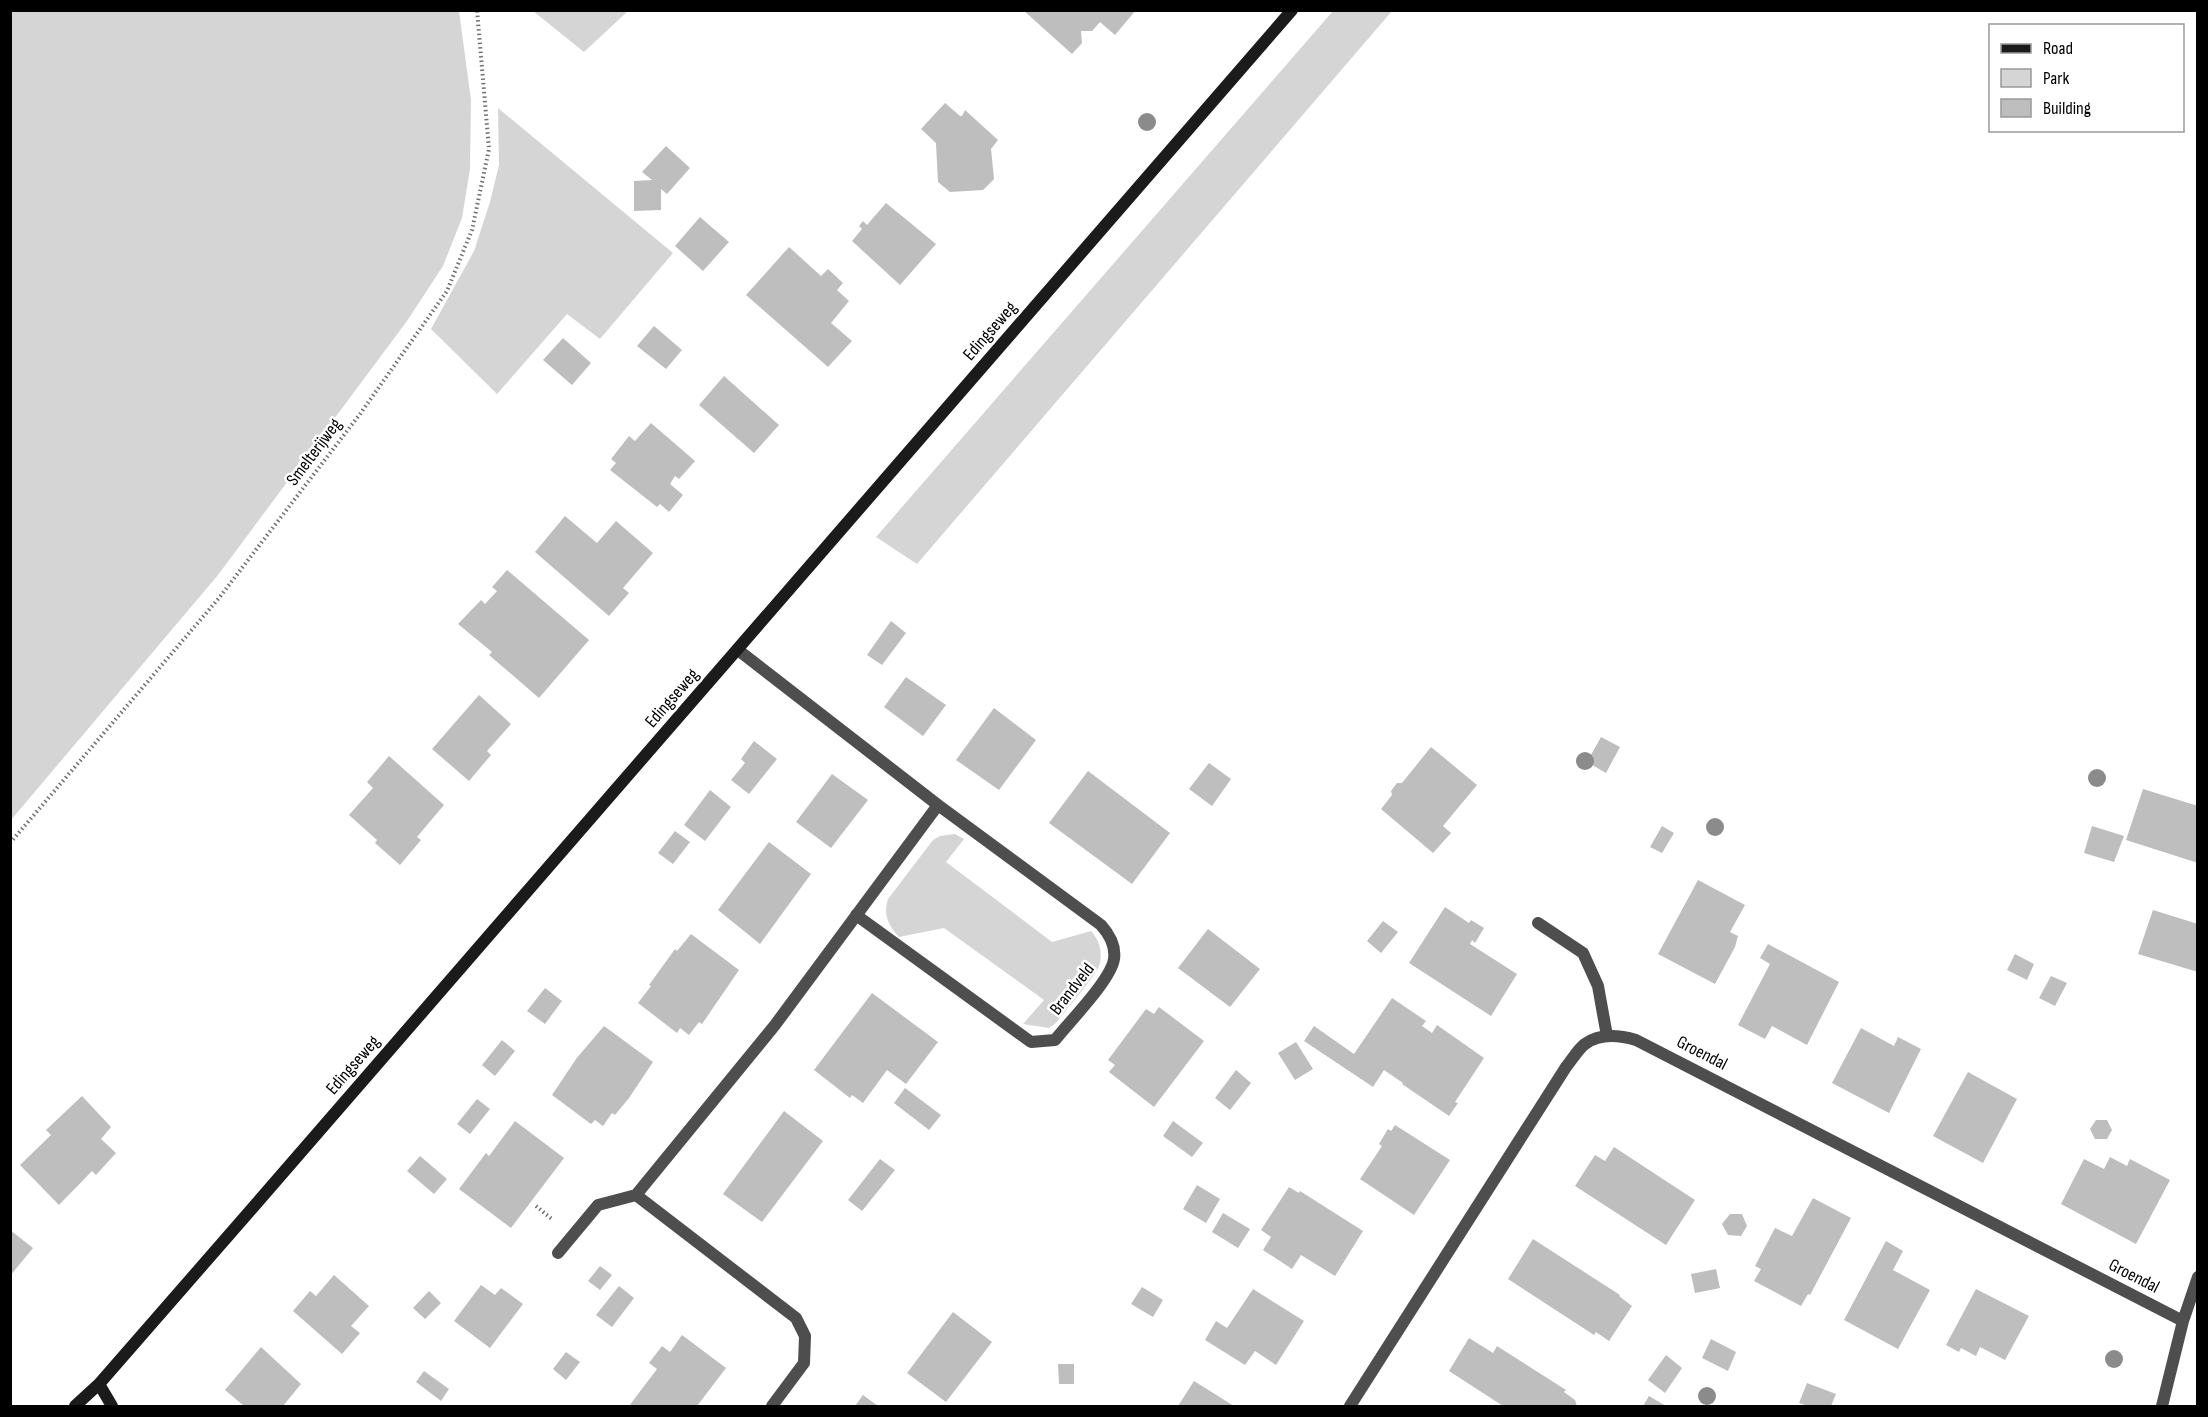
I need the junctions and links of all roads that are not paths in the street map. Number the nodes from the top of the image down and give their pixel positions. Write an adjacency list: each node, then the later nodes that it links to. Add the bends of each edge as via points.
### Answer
1 (1292, 10): 2 (main road, Edingseweg)
2 (738, 650): 3 (street, Brandveld); 11 (main road, Edingseweg)
3 (938, 805): 4 (street); 4 (street, Brandveld, via 1101,924 1113,947 1109,974 1055,1040 1031,1042)
4 (856, 915): 7 (street, via 775,1025)
5 (1538, 922): 6 (street, via 1583,953 1598,986)
6 (1607, 1036): 10 (street, Groendal, via 1636,1040); 15 (street, via 1585,1044 1566,1067)
7 (636, 1195): 8 (street, via 598,1205); 14 (street, via 796,1318 806,1336 804,1363)
8 (558, 1253)
9 (2198, 1277): 10 (street)
10 (2183, 1321): 16 (street)
11 (99, 1384): 12 (main road, Edingseweg); 13 (main road)
12 (75, 1407)
13 (112, 1407)
14 (772, 1407)
15 (1350, 1407)
16 (2162, 1407)

